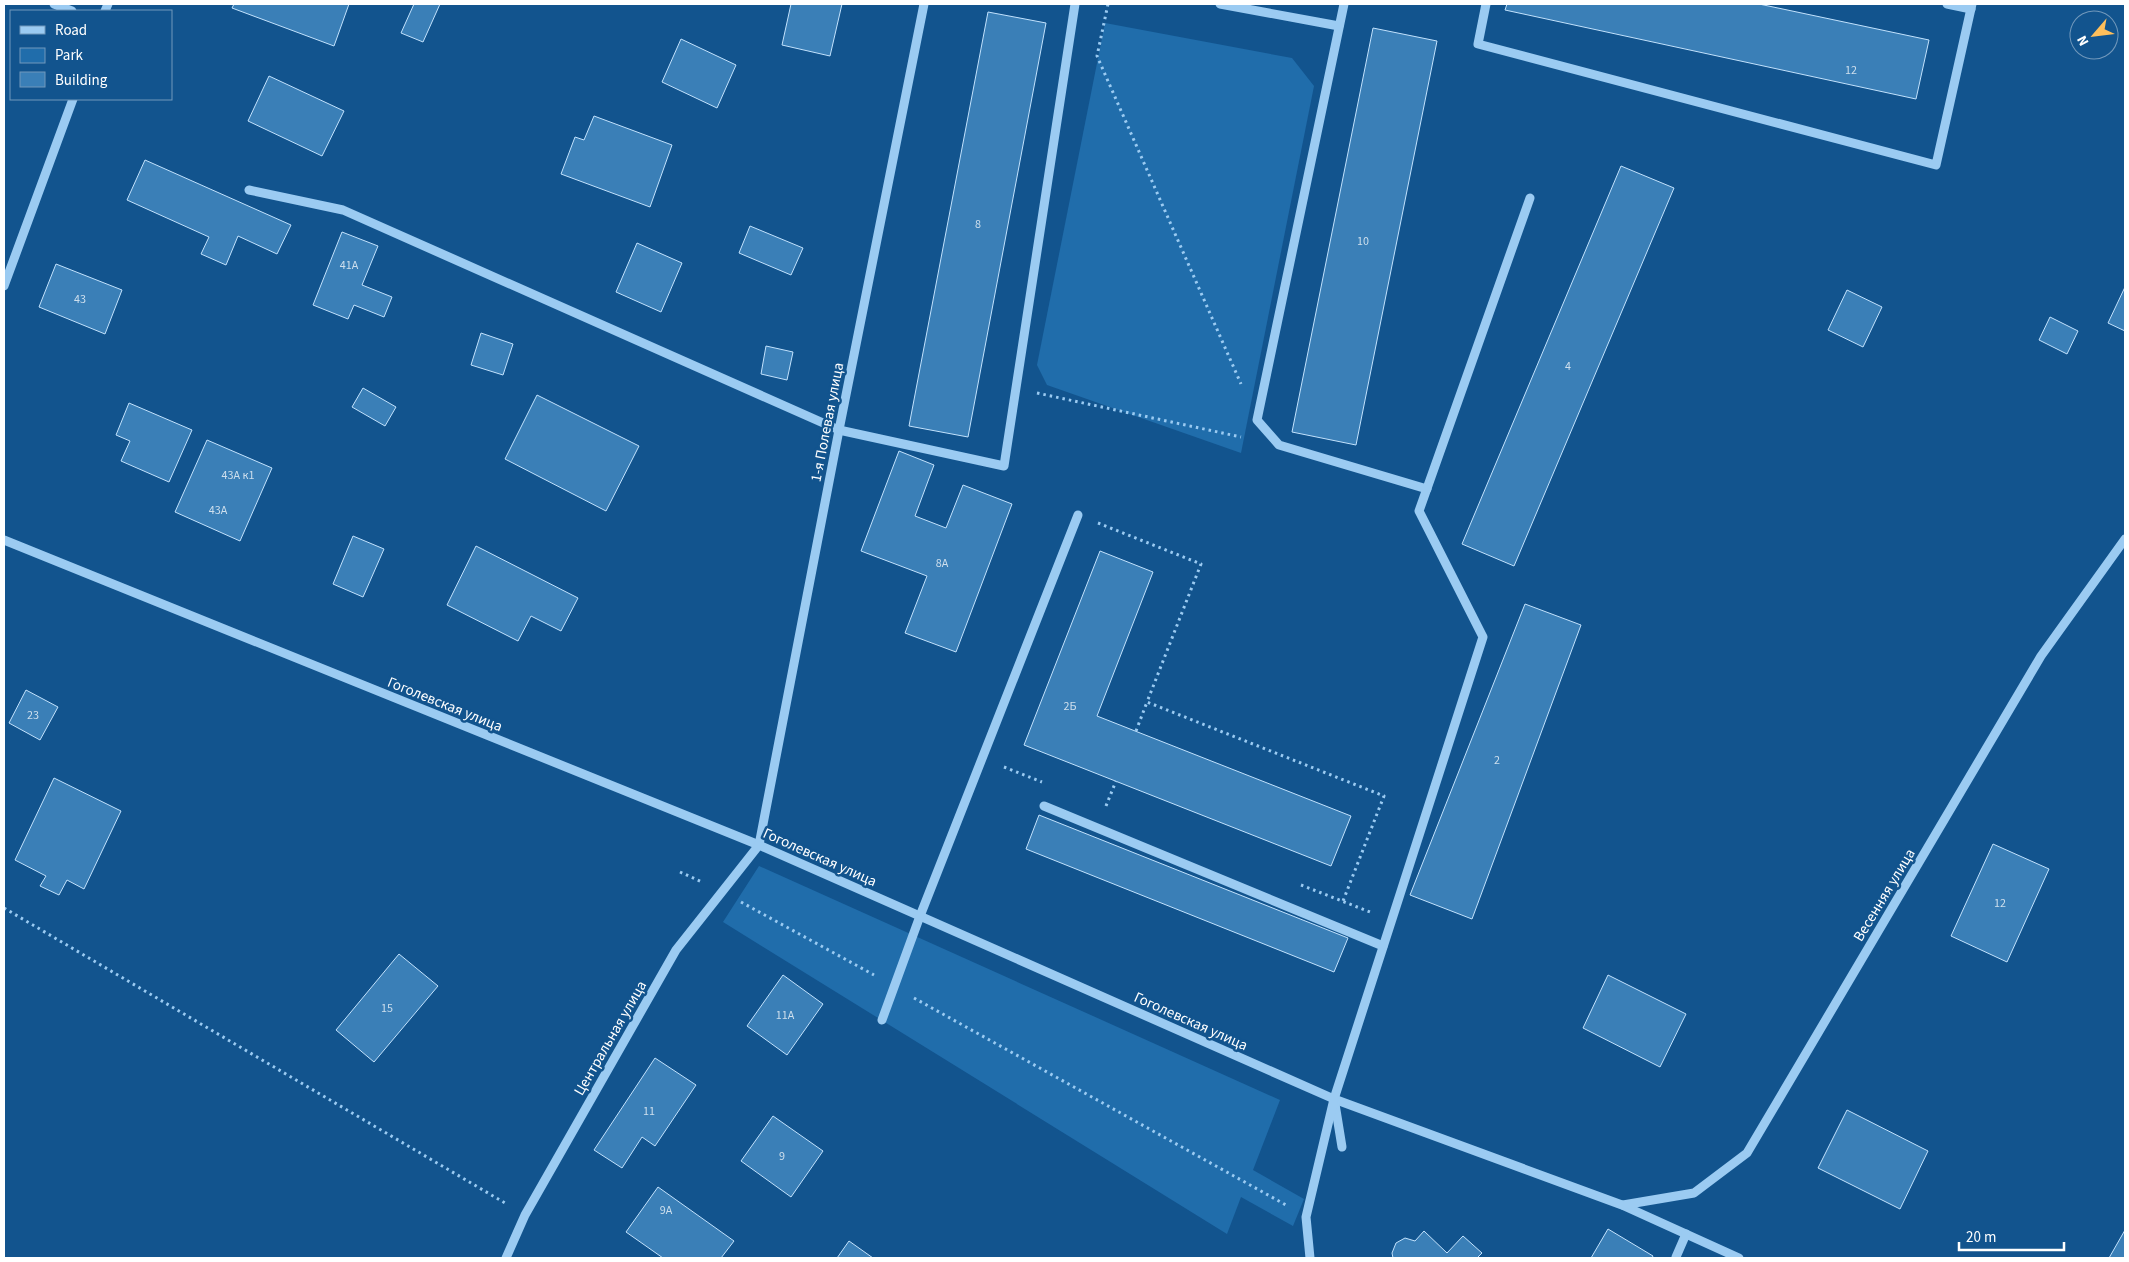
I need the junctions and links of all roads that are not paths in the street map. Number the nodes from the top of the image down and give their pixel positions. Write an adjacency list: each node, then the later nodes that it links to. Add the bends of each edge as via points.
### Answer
1 (54, 4): 9 (street)
2 (924, 4): 15 (street, 1-я Полевая улица)
3 (1075, 4): 15 (street, via 1004,466)
4 (1220, 4): 10 (street)
5 (1344, 4): 10 (street)
6 (1486, 4): 8 (street, via 1478,44 1936,165)
7 (1947, 4): 8 (street)
8 (1972, 6)
9 (69, 10)
10 (1339, 26): 16 (street, via 1257,420 1280,445)
11 (73, 100): 14 (street)
12 (249, 190): 15 (street, via 343,210)
13 (1530, 198): 16 (street)
14 (4, 286)
15 (839, 430): 21 (street, 1-я Полевая улица)
16 (1427, 489): 23 (street, via 1419,511 1483,637)
17 (1078, 515): 22 (street)
18 (2125, 539): 27 (street, Весенняя улица, via 2041,656 1747,1153 1694,1193)
19 (4, 540): 21 (street, Гоголевская улица)
20 (1044, 806): 23 (street)
21 (759, 846): 22 (street, Гоголевская улица); 30 (street, Центральная улица, via 676,950 525,1215)
22 (920, 916): 24 (street); 25 (street, Гоголевская улица)
23 (1383, 946): 25 (street)
24 (882, 1020)
25 (1334, 1098): 26 (street); 27 (street, Гоголевская улица); 31 (street, via 1306,1216)
26 (1342, 1147)
27 (1622, 1205): 28 (street, Гоголевская улица)
28 (1686, 1234): 29 (street); 32 (street, Гоголевская улица)
29 (1676, 1257)
30 (506, 1258)
31 (1310, 1258)
32 (1739, 1258)

